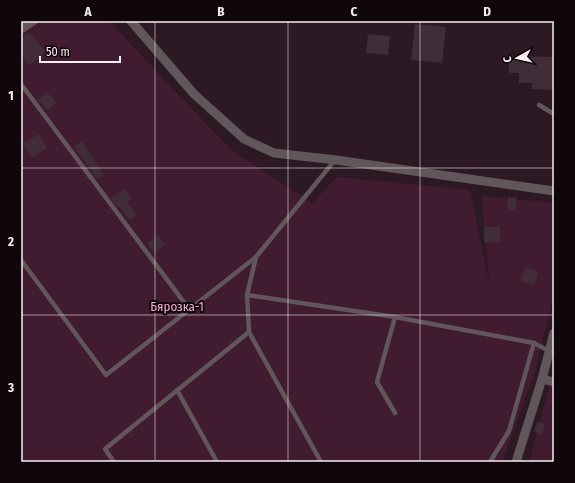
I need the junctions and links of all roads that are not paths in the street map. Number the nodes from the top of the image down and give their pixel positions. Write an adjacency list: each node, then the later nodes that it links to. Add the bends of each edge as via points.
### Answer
1 (33, 21): 3 (street)
2 (131, 21): 7 (street, via 194,94 244,139 274,153)
3 (21, 29)
4 (21, 84): 12 (lane)
5 (539, 105): 6 (lane)
6 (554, 114)
7 (336, 160): 8 (street); 9 (lane)
8 (554, 191)
9 (256, 257): 11 (lane); 12 (lane)
10 (21, 260): 12 (lane, via 106,375)
11 (247, 295): 13 (lane); 14 (lane)
12 (189, 309)
13 (395, 317): 16 (lane); 21 (lane, via 377,382)
14 (249, 332): 20 (lane); 24 (lane)
15 (554, 333): 17 (street)
16 (534, 343): 17 (lane); 25 (lane, via 509,431)
17 (549, 351): 18 (street)
18 (542, 379): 19 (street); 26 (street)
19 (554, 382)
20 (177, 390): 22 (lane, via 105,448); 23 (lane)
21 (395, 413)
22 (114, 462)
23 (217, 462)
24 (320, 462)
25 (490, 462)
26 (516, 462)

